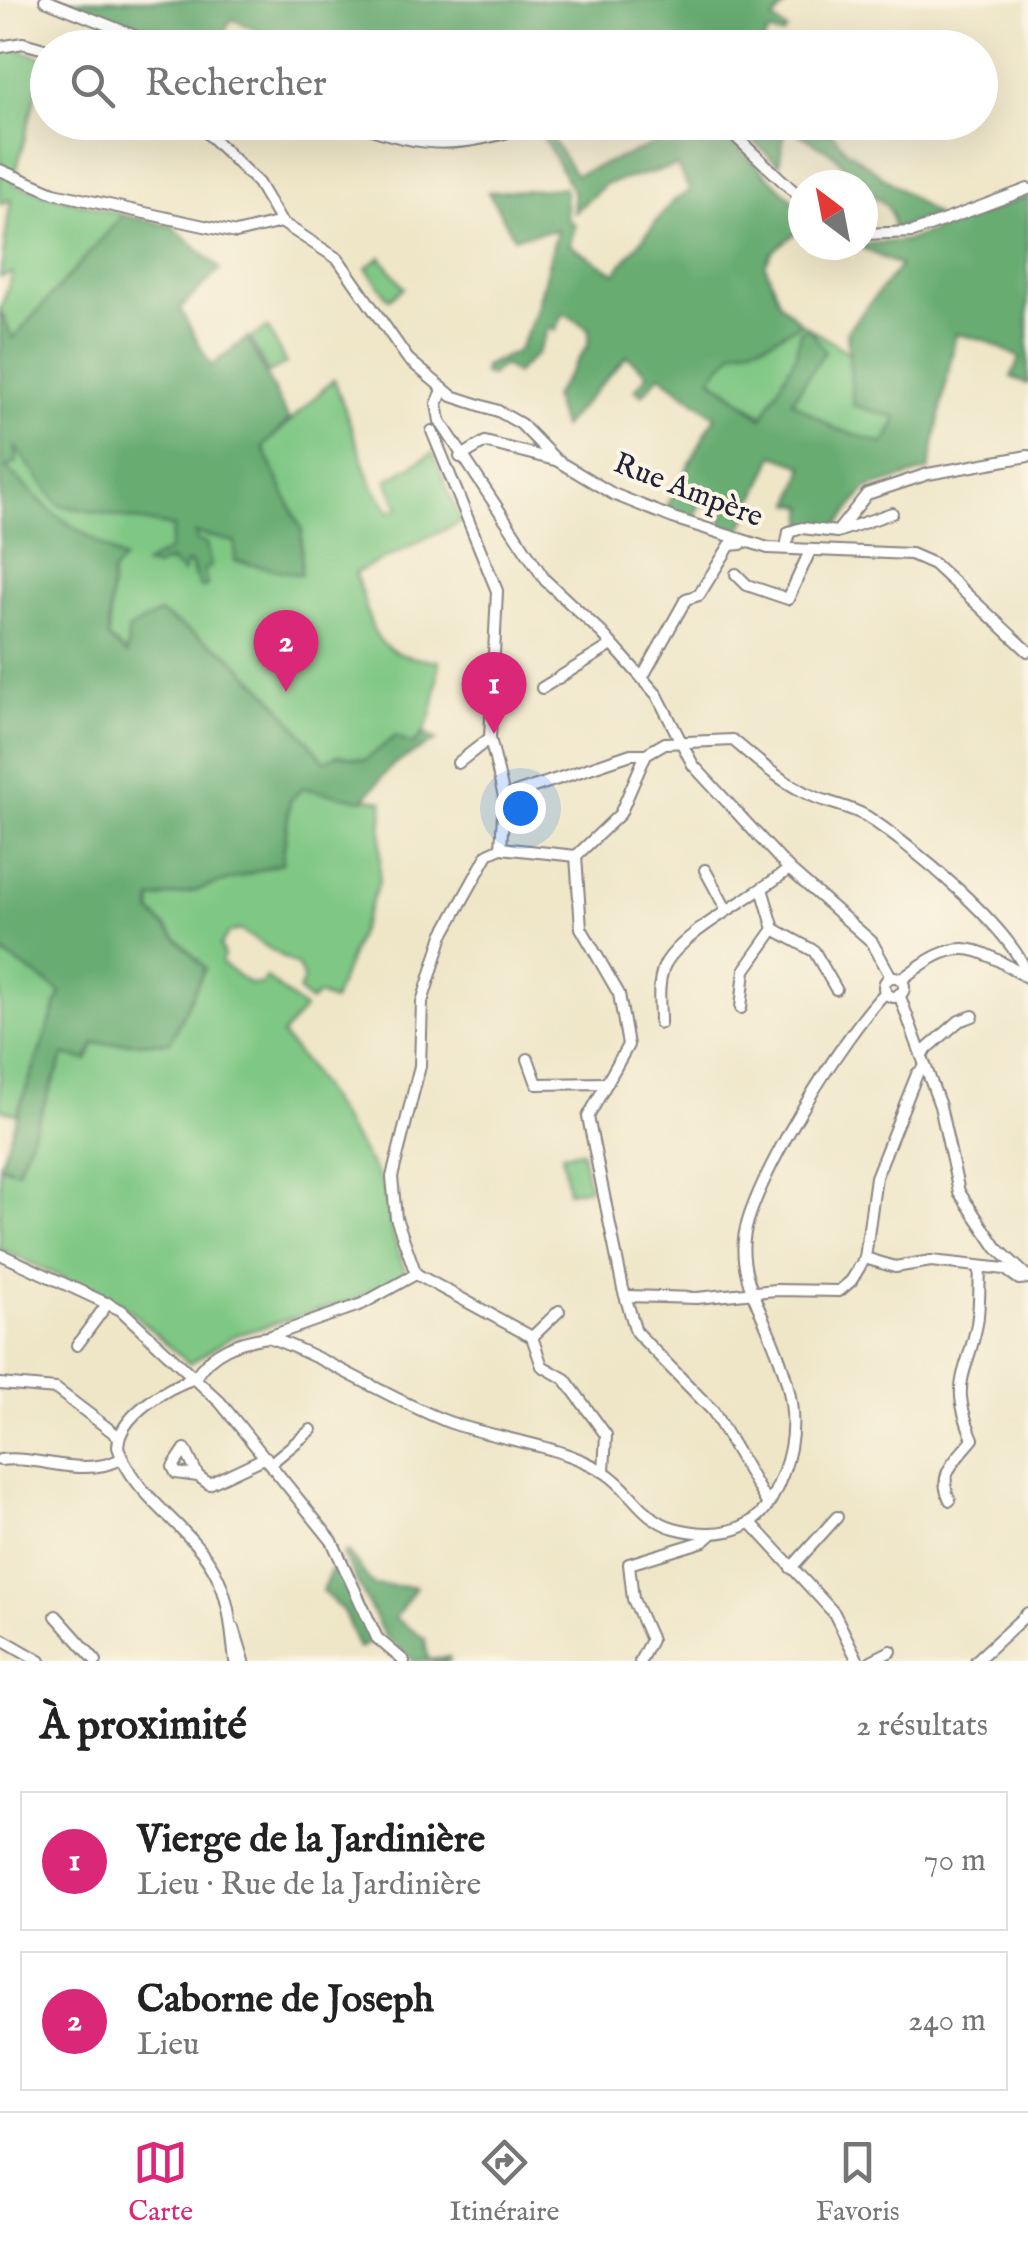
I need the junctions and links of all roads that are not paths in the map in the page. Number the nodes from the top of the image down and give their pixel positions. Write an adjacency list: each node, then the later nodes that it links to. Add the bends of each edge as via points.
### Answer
1 (45, 0): 2 (street)
2 (119, 30)
3 (30, 44): 4 (street)
4 (0, 47)
5 (214, 140): 12 (street, via 250,175)
6 (408, 140): 7 (street)
7 (458, 140)
8 (739, 140): 10 (street)
9 (0, 170): 12 (street, via 54,192 236,233)
10 (788, 186)
11 (1028, 189): 13 (street, via 913,232)
12 (281, 222): 14 (street, Rue Ampère, via 338,259 408,359)
13 (878, 233)
14 (443, 390): 15 (street); 18 (street, Rue Ampère, via 521,424)
15 (436, 426): 17 (street); 29 (street, via 498,591)
16 (1028, 456): 20 (street, via 928,474 867,494)
17 (460, 457): 18 (street, via 485,442); 25 (street, via 501,508 544,580)
18 (556, 460): 21 (street, Rue Ampère, via 613,494)
19 (892, 513): 20 (street)
20 (836, 532): 22 (street, via 795,528)
21 (744, 542): 22 (street, Rue Ampère); 27 (street, via 730,545 699,595 686,599)
22 (786, 548): 23 (street, Rue Ampère)
23 (810, 550): 24 (street, via 788,599); 26 (street, Rue Ampère, via 911,554 934,564)
24 (736, 574)
25 (612, 644): 27 (street); 28 (street)
26 (1028, 651)
27 (642, 678): 30 (street)
28 (542, 688)
29 (490, 738): 32 (street); 33 (street)
30 (680, 741): 31 (street); 36 (street, via 692,765); 41 (street, via 733,740 794,788 862,814 976,906)
31 (646, 754): 33 (street); 35 (street, via 620,814)
32 (458, 763)
33 (504, 797): 34 (street)
34 (501, 848): 35 (street); 56 (street, via 488,854 467,888 422,1002 420,1066 392,1177 396,1218)
35 (576, 856): 52 (street, via 581,928 614,984 628,1046)
36 (789, 869): 38 (street); 42 (street, via 872,942)
37 (705, 870): 39 (street)
38 (763, 892): 39 (street); 40 (street)
39 (726, 909): 48 (street, via 664,968)
40 (774, 930): 43 (street, via 814,951); 46 (street, via 745,970)
41 (1028, 978): 42 (street, via 967,947 939,952)
42 (896, 979): 44 (street, via 885,983); 45 (street)
43 (836, 989)
44 (886, 992): 45 (street); 58 (street, via 763,1178 743,1244)
45 (900, 994): 49 (street)
46 (740, 1008)
47 (972, 1016): 49 (street)
48 (660, 1023)
49 (921, 1054): 51 (street)
50 (528, 1059): 52 (street, via 537,1084)
51 (925, 1066): 54 (street, via 876,1177); 57 (street, via 959,1192 997,1248)
52 (607, 1083): 59 (street, via 588,1118 589,1138)
53 (0, 1254): 60 (street)
54 (865, 1258): 55 (street, via 895,1267 931,1260); 58 (street, via 839,1291)
55 (980, 1268): 57 (street, via 1005,1268); 76 (street, via 976,1325 958,1389 974,1439 944,1475)
56 (416, 1274): 62 (street, via 362,1304); 63 (street)
57 (1028, 1278)
58 (753, 1294): 59 (street); 77 (street, via 789,1384 795,1419 792,1446)
59 (627, 1296): 77 (street, via 636,1332 713,1411)
60 (108, 1303): 64 (street); 65 (street)
61 (559, 1311): 63 (street)
62 (268, 1336): 65 (street, via 238,1341); 74 (street, via 446,1421)
63 (532, 1337): 74 (street, via 542,1366 565,1379 606,1435)
64 (77, 1345)
65 (195, 1378): 68 (street, via 128,1420); 69 (street)
66 (0, 1384): 68 (street, via 56,1390)
67 (312, 1430): 72 (street)
68 (118, 1436): 71 (street)
69 (257, 1446): 72 (street); 73 (street)
70 (0, 1460): 71 (street, via 69,1468)
71 (122, 1460): 84 (street, via 212,1566)
72 (268, 1460): 73 (street); 91 (street, via 332,1542 378,1638)
73 (249, 1463): 75 (street, via 209,1484)
74 (604, 1471): 80 (street, via 658,1522)
75 (198, 1476)
76 (950, 1500)
77 (768, 1505): 79 (street)
78 (837, 1518): 81 (street)
79 (752, 1524): 80 (street); 81 (street)
80 (714, 1532): 92 (street, via 629,1564 651,1640)
81 (791, 1568): 93 (street, via 834,1613)
82 (1028, 1612): 95 (street)
83 (56, 1616): 88 (street)
84 (230, 1624): 89 (street); 90 (street)
85 (0, 1638): 87 (street)
86 (891, 1651): 94 (street)
87 (38, 1660)
88 (96, 1661)
89 (235, 1661)
90 (244, 1661)
91 (404, 1661)
92 (640, 1661)
93 (858, 1661)
94 (871, 1661)
95 (976, 1661)

